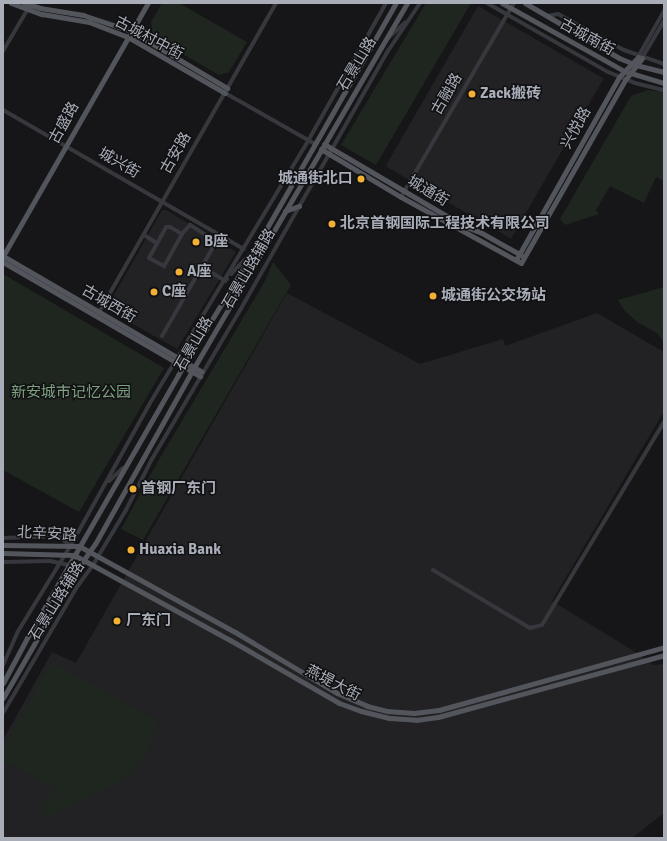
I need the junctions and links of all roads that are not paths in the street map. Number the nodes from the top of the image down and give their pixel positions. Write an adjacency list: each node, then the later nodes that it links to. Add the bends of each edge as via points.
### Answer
1 (11, 3): 12 (main road, 古城村中街)
2 (24, 3): 12 (main road, 古城村中街)
3 (148, 3): 19 (main road, 古盛路)
4 (276, 3): 33 (street, 古安路)
5 (386, 3): 35 (street, 石景山路辅路)
6 (396, 3): 36 (main road, 石景山路)
7 (407, 3): 21 (main road, 石景山路)
8 (420, 3): 14 (street, 石景山路辅路)
9 (487, 3): 16 (street)
10 (502, 3): 13 (main road, 古城南街)
11 (525, 3): 17 (main road, 古城南街)
12 (30, 6): 19 (main road, 古城村中街, via 83,15); 20 (main road, 古城村中街, via 89,22); 22 (street)
13 (512, 6): 16 (street, 古融路); 26 (main road, 古城南街)
14 (414, 11): 21 (street); 39 (street, 石景山路辅路)
15 (664, 11): 23 (street, 兴悦路)
16 (507, 15): 29 (street); 40 (street, 古融路)
17 (547, 16): 23 (street, via 558,14 603,41); 24 (main road, 古城南街)
18 (664, 21): 23 (street, 兴悦路)
19 (131, 31): 20 (main road, 古盛路); 33 (main road, 古城村中街)
20 (128, 37): 33 (main road, 古城村中街); 37 (main road, 古盛路)
21 (384, 42): 38 (main road, 石景山路)
22 (3, 52)
23 (640, 57): 24 (main road, 兴悦路); 25 (street)
24 (634, 64): 26 (main road, 兴悦路); 27 (main road, 古城南街); 28 (main road, 兴悦路)
25 (664, 64)
26 (624, 71): 28 (main road, 古城南街); 29 (main road, 兴悦路)
27 (664, 72)
28 (630, 74): 30 (main road, 兴悦路); 31 (main road, 古城南街)
29 (619, 77): 30 (street); 51 (main road, 兴悦路)
30 (626, 80): 32 (street); 51 (main road, 兴悦路)
31 (664, 83)
32 (664, 90)
33 (226, 91): 35 (street); 42 (street, 古安路)
34 (3, 110): 37 (street, 城兴街)
35 (308, 140): 36 (street); 49 (street, 石景山路辅路)
36 (315, 144): 48 (main road, 石景山路)
37 (66, 146): 42 (street, 城兴街); 50 (main road, 古盛路)
38 (322, 146): 39 (main road, 城通街); 44 (main road, 石景山路)
39 (330, 151): 40 (main road, 城通街); 41 (main road, 城通街); 43 (street, 石景山路辅路)
40 (405, 191): 41 (street, 古融路); 51 (main road, 城通街)
41 (401, 197): 51 (main road, 城通街, via 521,263)
42 (162, 202): 46 (street, 古安路); 49 (street, 城兴街)
43 (299, 206): 44 (main road); 60 (street, 石景山路辅路)
44 (285, 211): 59 (main road, 石景山路)
45 (182, 234): 47 (street, via 166,227); 47 (street, via 164,266 149,258); 53 (street, via 190,226 216,241)
46 (144, 235): 47 (street); 55 (street, 古安路)
47 (157, 243)
48 (256, 248): 54 (street); 58 (main road, 石景山路)
49 (244, 249): 54 (street, 石景山路辅路)
50 (3, 256): 55 (main road, 古城西街)
51 (522, 256)
52 (3, 262): 55 (main road, 古城西街)
53 (202, 267): 54 (street); 56 (street)
54 (225, 281): 57 (street, 石景山路辅路)
55 (98, 314): 57 (main road, 古城西街)
56 (162, 336)
57 (177, 360): 58 (main road, 古城西街); 63 (street, 石景山路辅路, via 150,403)
58 (185, 365): 59 (main road, 古城西街); 62 (main road, 石景山路)
59 (193, 369): 60 (main road, 古城西街); 68 (main road, 石景山路)
60 (201, 374): 72 (street, 石景山路辅路)
61 (664, 422): 78 (street, via 542,625 530,628)
62 (129, 462): 63 (street); 67 (main road, 石景山路)
63 (106, 484): 66 (street, 石景山路辅路)
64 (3, 538): 66 (street, via 57,536)
65 (3, 545): 66 (main road, 北辛安路)
66 (71, 545): 67 (main road, 北辛安路); 70 (street, 石景山路辅路)
67 (79, 546): 68 (main road, 北辛安路); 71 (main road, 石景山路)
68 (90, 551): 72 (main road, 燕堤大街); 73 (main road, 石景山路)
69 (3, 553): 70 (main road, 北辛安路)
70 (64, 554): 71 (main road, 北辛安路); 75 (street, 石景山路辅路)
71 (74, 555): 73 (main road, 北辛安路); 76 (main road, 石景山路)
72 (98, 556): 77 (street, 石景山路辅路); 79 (main road, 燕堤大街, via 235,632 337,693 367,706 387,711 414,713 439,710)
73 (84, 560): 77 (main road, 燕堤大街); 85 (main road, 石景山路)
74 (3, 562): 75 (street)
75 (59, 563): 76 (street); 81 (street, 石景山路辅路, via 17,633)
76 (69, 565): 82 (main road, 石景山路)
77 (93, 565): 80 (main road, 燕堤大街, via 339,703 390,718 416,720 438,717 645,658); 86 (street, 石景山路辅路, via 77,587)
78 (433, 570)
79 (664, 647)
80 (664, 655)
81 (3, 665)
82 (9, 673): 83 (street); 84 (main road, 石景山路)
83 (3, 679)
84 (3, 683)
85 (3, 698)
86 (3, 713)

